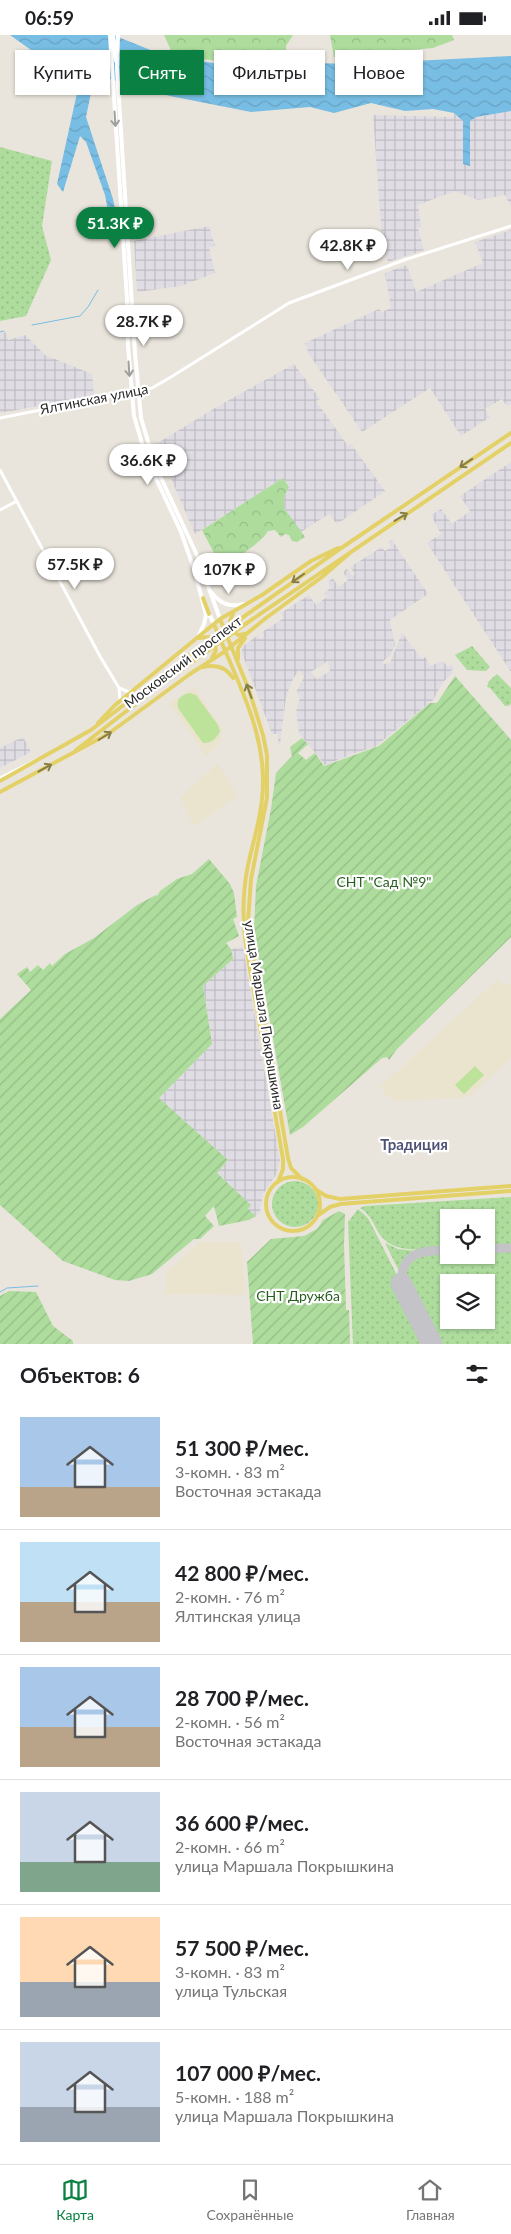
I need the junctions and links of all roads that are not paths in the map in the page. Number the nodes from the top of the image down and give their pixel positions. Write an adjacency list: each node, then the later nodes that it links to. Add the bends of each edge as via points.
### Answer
1 (112, 35): 3 (main road); 5 (main road, улица Маршала Покрышкина, one-way to 5)
2 (118, 35): 3 (main road)
3 (117, 69): 6 (main road, улица Маршала Покрышкина)
4 (511, 226): 6 (street, Ялтинская улица, via 288,303 171,377 152,388)
5 (131, 391): 6 (main road, Ялтинская улица); 7 (street, Ялтинская улица); 16 (main road, улица Маршала Покрышкина, via 141,443 184,542)
6 (138, 391): 15 (main road, улица Маршала Покрышкина, via 151,454 193,545)
7 (0, 418)
8 (509, 435): 9 (main road, via 507,441); 13 (main road, Московский проспект, one-way to 13)
9 (511, 443): 14 (main road, Московский проспект, one-way to 9)
10 (0, 470): 11 (street)
11 (17, 501): 12 (street); 28 (street)
12 (0, 510)
13 (353, 540): 17 (main road, via 311,561); 32 (main road, Московский проспект, one-way to 32)
14 (360, 544): 21 (main road); 33 (main road, Московский проспект, via 209,649)
15 (208, 588): 17 (main road, via 227,605); 19 (main road, улица Маршала Покрышкина)
16 (203, 598): 20 (main road, улица Маршала Покрышкина); 22 (main road, via 205,621)
17 (250, 602): 18 (main road)
18 (236, 609): 19 (main road); 21 (main road, via 230,620 233,631 240,635)
19 (220, 619): 20 (main road); 23 (main road, улица Маршала Покрышкина)
20 (214, 625): 22 (main road); 24 (main road, улица Маршала Покрышкина)
21 (249, 632): 23 (main road); 26 (main road, via 238,648)
22 (197, 638): 25 (main road, via 209,637 214,644 216,653); 29 (main road)
23 (231, 647): 24 (main road); 26 (main road, улица Маршала Покрышкина)
24 (224, 652): 25 (main road); 30 (main road, улица Маршала Покрышкина)
25 (207, 663): 27 (main road)
26 (240, 668): 38 (main road, улица Маршала Покрышкина, one-way to 26, via 292,1170 288,1158 249,936 249,888 265,814 268,772 263,735)
27 (196, 670): 30 (main road, via 213,665 221,667 230,673); 33 (main road, one-way to 27, via 108,734)
28 (119, 688): 29 (street, via 129,692); 31 (street)
29 (135, 689): 31 (main road)
30 (240, 690): 39 (main road, улица Маршала Покрышкина, via 256,730 262,761 261,807 246,879 243,922 284,1159)
31 (120, 702): 32 (main road)
32 (93, 728): 34 (main road, Московский проспект)
33 (76, 750): 37 (main road, one-way to 33)
34 (39, 760): 35 (street); 36 (main road, Московский проспект)
35 (0, 777)
36 (0, 781)
37 (0, 792)
38 (302, 1179): 39 (main road, via 289,1178); 41 (main road)
39 (278, 1182): 43 (main road, via 269,1192 266,1202 267,1212 274,1223 283,1229 296,1231 308,1226)
40 (511, 1186): 41 (main road, via 336,1199)
41 (315, 1189): 43 (main road, via 320,1201)
42 (511, 1191): 43 (main road, via 340,1204)
43 (317, 1216)

